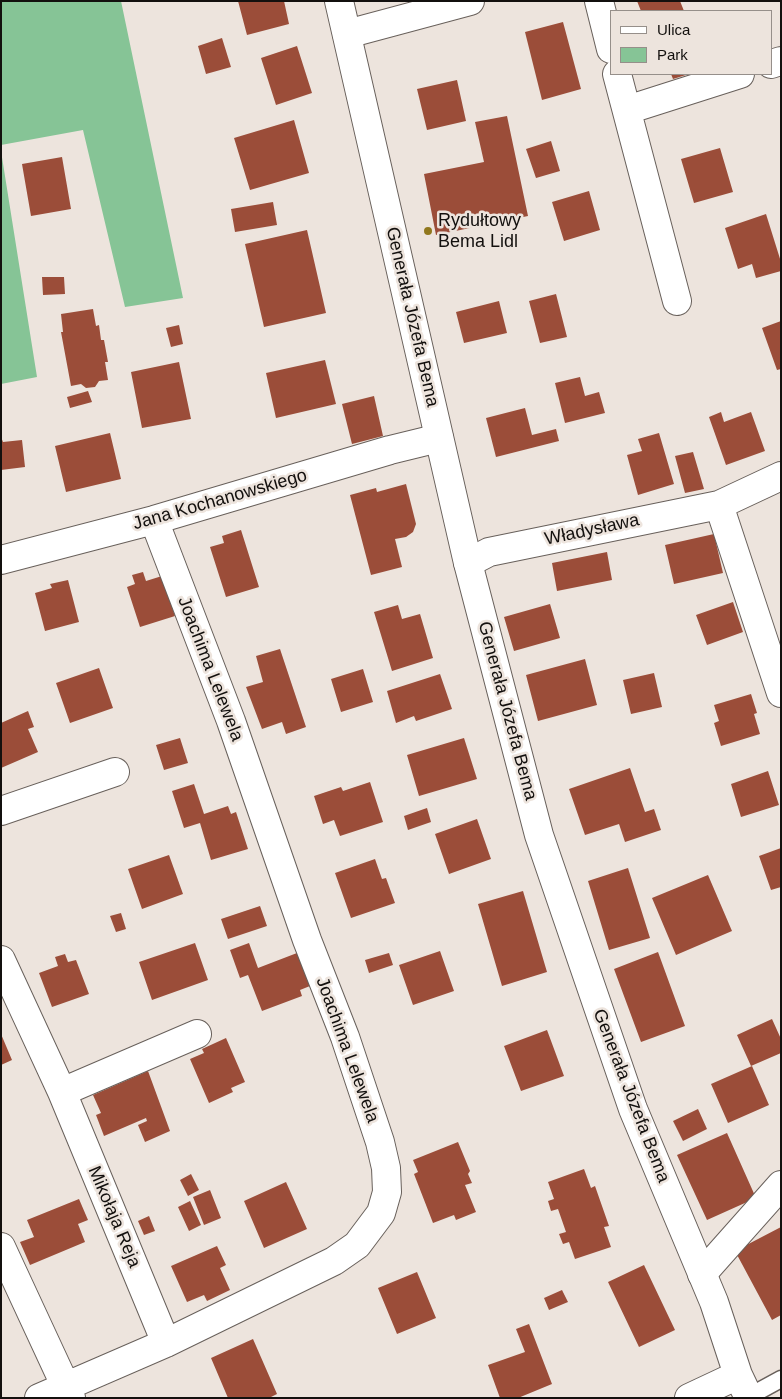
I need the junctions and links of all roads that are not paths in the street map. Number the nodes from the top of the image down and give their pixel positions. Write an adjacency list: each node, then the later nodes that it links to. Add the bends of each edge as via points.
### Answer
1 (339, 1): 4 (street, Generała Józefa Bema)
2 (470, 1): 4 (street)
3 (598, 1): 5 (street)
4 (347, 34): 10 (street, Generała Józefa Bema)
5 (610, 45)
6 (617, 75): 8 (street)
7 (737, 75): 8 (street)
8 (627, 110): 9 (street)
9 (677, 301)
10 (439, 438): 13 (street, Jana Kochanowskiego); 15 (street, Generała Józefa Bema)
11 (781, 476): 12 (street, Władysława)
12 (719, 505): 15 (street, Władysława, via 489,552); 16 (street)
13 (154, 520): 14 (street, Jana Kochanowskiego); 25 (street, Joachima Lelewela, via 231,721 307,940 345,1037 380,1142 387,1192 381,1213 373,1225 356,1245 334,1261)
14 (1, 560)
15 (468, 563): 24 (street, Generała Józefa Bema, via 540,836 633,1109)
16 (781, 693)
17 (115, 772): 18 (street)
18 (1, 811)
19 (1, 960): 21 (street, Mikołaja Reja)
20 (197, 1034): 21 (street)
21 (62, 1092): 25 (street, Mikołaja Reja)
22 (781, 1185): 24 (street)
23 (1, 1247): 28 (street)
24 (702, 1274): 27 (street, Generała Józefa Bema)
25 (166, 1343): 28 (street, Joachima Lelewela)
26 (781, 1379): 27 (lane)
27 (745, 1390): 30 (street)
28 (68, 1392): 29 (street, Joachima Lelewela)
29 (39, 1398)
30 (689, 1398)

